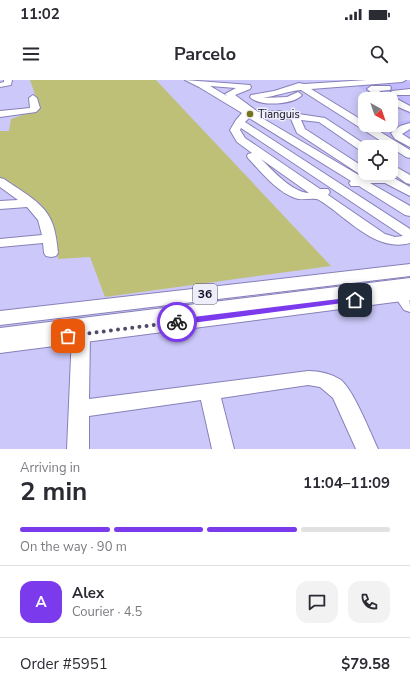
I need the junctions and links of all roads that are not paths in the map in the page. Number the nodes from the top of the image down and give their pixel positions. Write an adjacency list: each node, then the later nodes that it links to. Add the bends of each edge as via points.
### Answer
1 (8, 80): 6 (street, via 8,83)
2 (402, 80): 8 (street)
3 (194, 82): 15 (street); 17 (street, via 247,87 230,94 256,115)
4 (279, 82): 5 (street)
5 (291, 83): 8 (street); 8 (street, via 276,93 254,97 262,101 289,99)
6 (0, 84)
7 (410, 86): 9 (street, via 371,89)
8 (303, 87): 21 (street); 24 (street)
9 (375, 92)
10 (410, 92): 13 (street, via 395,93 390,98)
11 (33, 98): 14 (street, via 35,108)
12 (398, 106): 13 (street)
13 (410, 110)
14 (17, 113): 16 (street); 19 (street, via 10,120)
15 (248, 113): 18 (street); 28 (street)
16 (0, 114)
17 (295, 116): 23 (street, via 322,120); 26 (street, via 301,131)
18 (239, 122): 35 (street); 37 (street, via 235,130 241,140)
19 (0, 124)
20 (407, 129): 22 (street, via 402,131 401,135)
21 (367, 140)
22 (410, 143)
23 (358, 144)
24 (410, 155)
25 (398, 163): 27 (street)
26 (358, 170)
27 (410, 171)
28 (358, 172)
29 (398, 172): 33 (street)
30 (358, 180): 35 (street)
31 (371, 180): 40 (street)
32 (392, 180): 36 (street)
33 (410, 180)
34 (0, 182): 38 (street)
35 (340, 188): 37 (street); 41 (street)
36 (410, 192)
37 (320, 194): 41 (street, via 380,237 400,242)
38 (29, 202): 39 (street); 42 (street, via 42,217)
39 (0, 205)
40 (410, 212)
41 (410, 236)
42 (48, 238): 43 (street); 44 (street)
43 (0, 243)
44 (50, 253)
45 (410, 270): 47 (main road, 36)
46 (408, 290): 48 (street); 49 (street); 50 (main road, 36)
47 (0, 318)
48 (0, 326)
49 (0, 334)
50 (81, 334): 51 (main road, 36); 53 (street)
51 (0, 345)
52 (209, 392): 53 (street); 55 (street); 56 (street, via 308,378 326,381 342,394)
53 (79, 409): 54 (street)
54 (78, 449)
55 (222, 449)
56 (367, 449)

